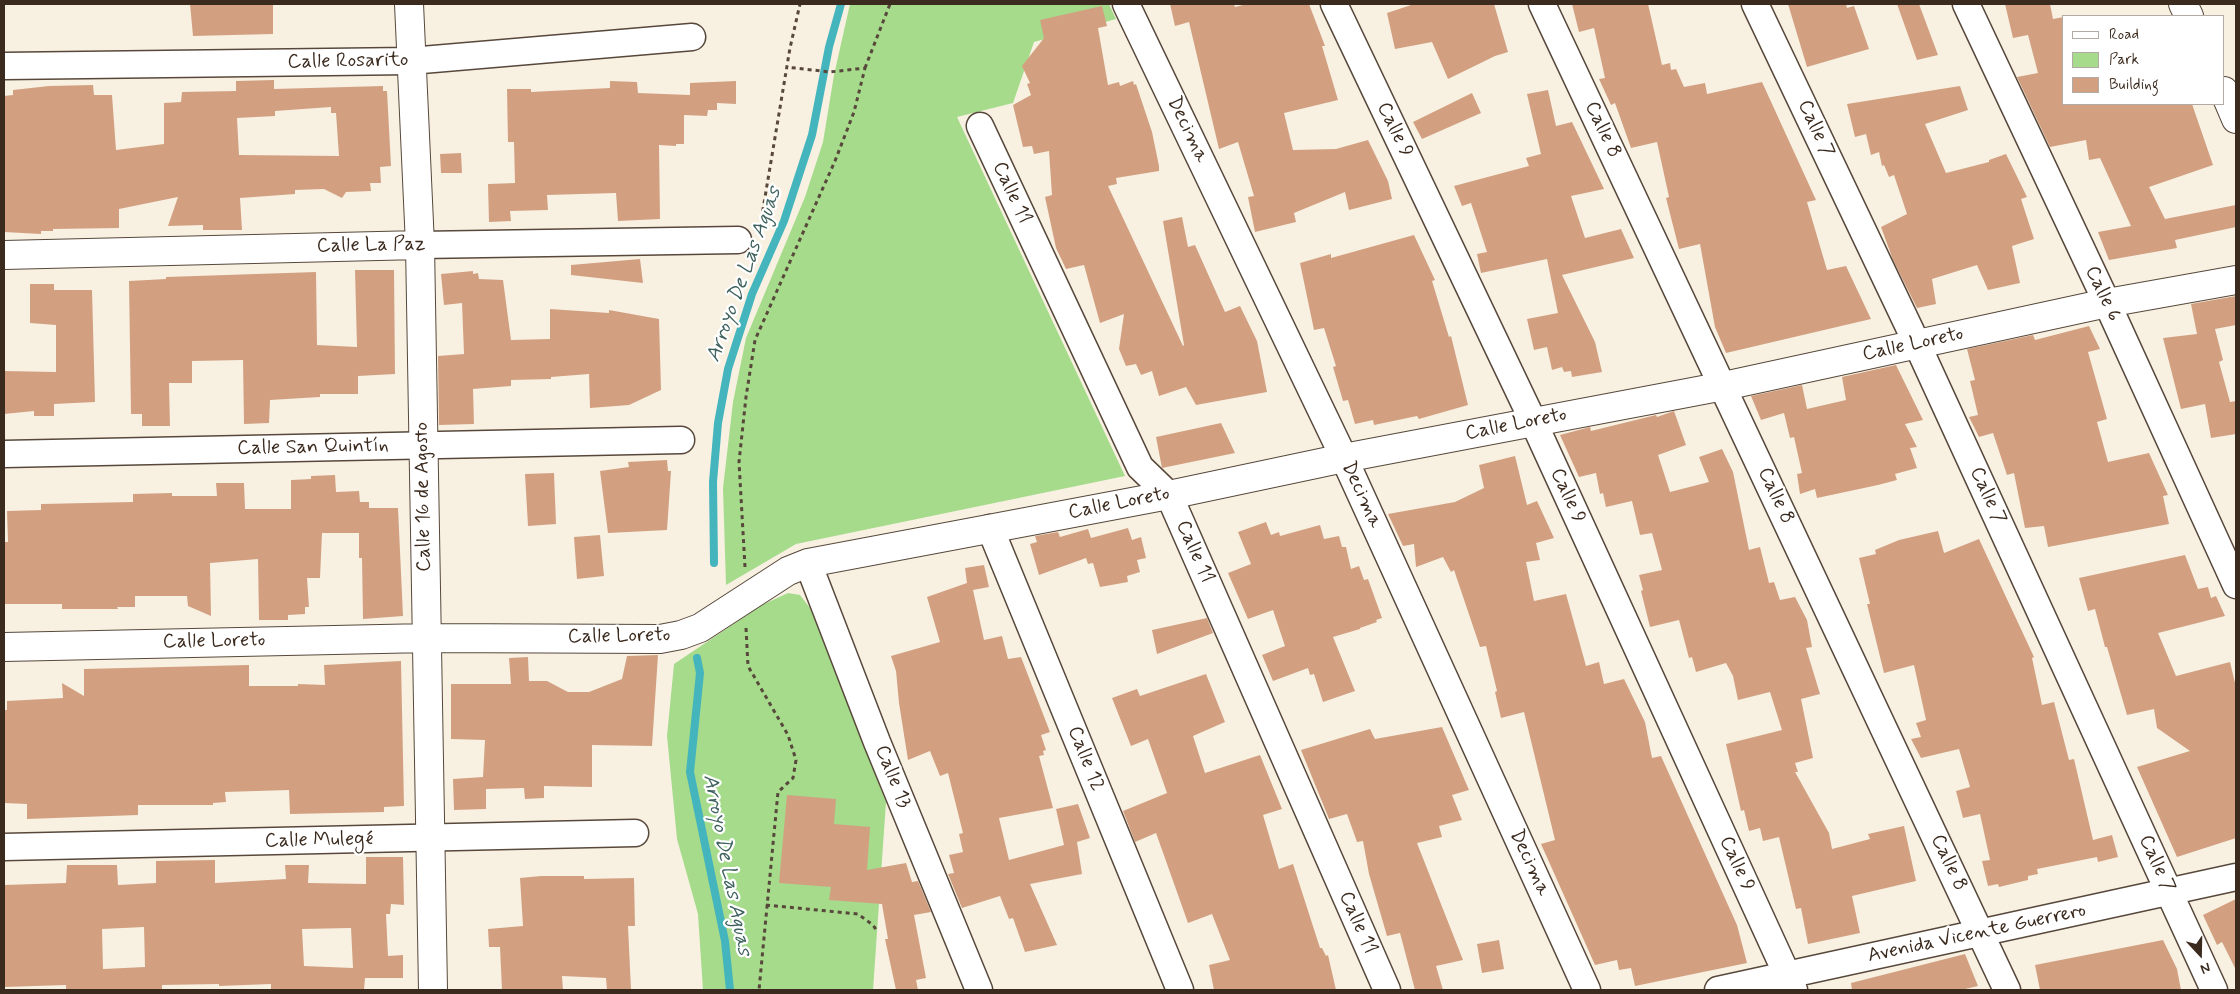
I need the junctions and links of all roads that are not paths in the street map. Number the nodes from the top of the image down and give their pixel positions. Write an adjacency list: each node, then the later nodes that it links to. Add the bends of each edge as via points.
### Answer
1 (409, 4): 8 (street, Calle 16 de Agosto)
2 (1126, 4): 24 (street, Decima)
3 (1334, 4): 20 (street, Calle 9)
4 (1542, 4): 19 (street, Calle 8)
5 (1755, 4): 18 (street, Calle 7)
6 (1966, 4): 17 (street, Calle 6)
7 (692, 37): 8 (street, Calle Rosarito)
8 (410, 61): 9 (street, Calle Rosarito); 14 (street, Calle 16 de Agosto)
9 (4, 66)
10 (2225, 93): 11 (street)
11 (2236, 119)
12 (980, 126): 25 (street, Calle 11, via 1140,467)
13 (738, 240): 14 (street, Calle La Paz)
14 (420, 245): 15 (street, Calle La Paz); 22 (street, Calle 16 de Agosto)
15 (4, 255)
16 (2236, 280): 17 (street, Calle Loreto)
17 (2107, 303): 18 (street, Calle Loreto); 28 (street, Calle 6)
18 (1917, 344): 19 (street, Calle Loreto); 35 (street, Calle 7)
19 (1724, 386): 20 (street, Calle Loreto); 36 (street, Calle 8)
20 (1533, 421): 24 (street, Calle Loreto); 37 (street, Calle 9)
21 (681, 440): 22 (street, Calle San Quintín)
22 (423, 445): 23 (street, Calle San Quintín); 29 (street, Calle 16 de Agosto)
23 (4, 454)
24 (1344, 458): 25 (street, Calle Loreto); 42 (street, Decima)
25 (1169, 495): 26 (street, Calle Loreto); 41 (street, Calle 11)
26 (990, 528): 27 (street, Calle Loreto); 40 (street, Calle 12)
27 (808, 563): 29 (street, Calle Loreto, via 788,571 700,628 681,635 660,638); 39 (street, Calle 13)
28 (2236, 584)
29 (428, 638): 30 (street, Calle Loreto); 32 (street, Calle 16 de Agosto)
30 (4, 647)
31 (634, 834): 32 (street, Calle Mulegé)
32 (431, 839): 33 (street, Calle Mulegé); 38 (street, Calle 16 de Agosto)
33 (4, 847)
34 (2236, 877): 35 (street, Avenida Vicente Guerrero)
35 (2169, 892): 36 (street, Avenida Vicente Guerrero); 45 (street, Calle 7)
36 (1981, 933): 37 (street, Avenida Vicente Guerrero); 44 (street, Calle 8)
37 (1791, 983): 43 (street, Avenida Vicente Guerrero)
38 (433, 990)
39 (979, 990)
40 (1180, 990)
41 (1387, 990)
42 (1587, 990)
43 (1718, 990)
44 (2007, 990)
45 (2214, 990)

